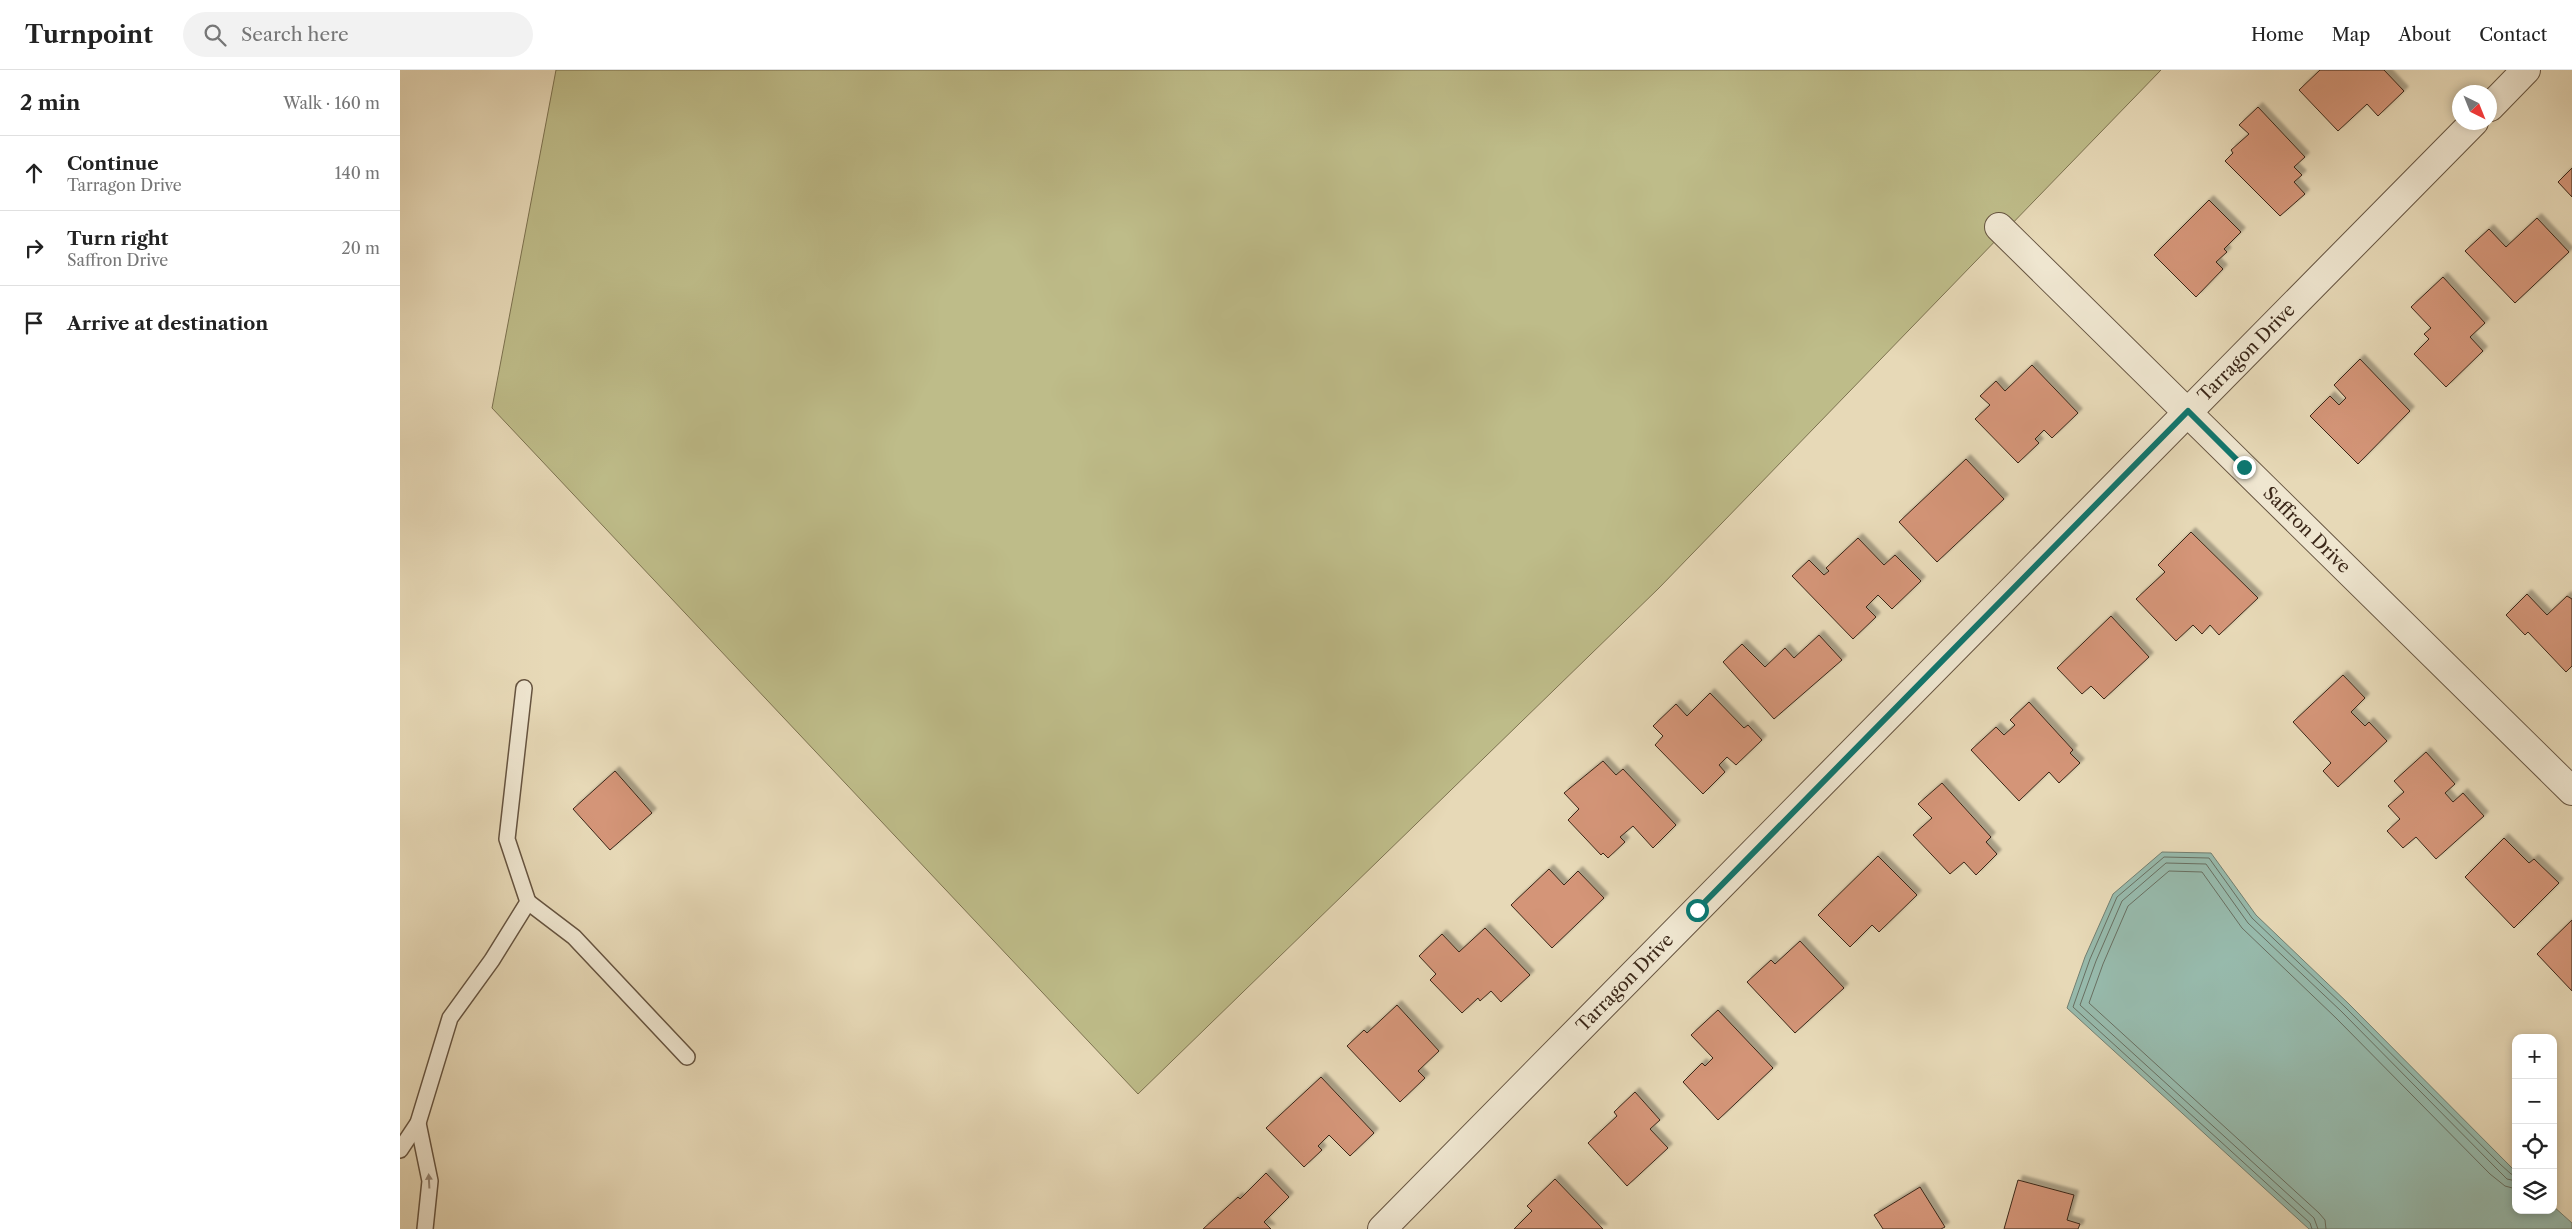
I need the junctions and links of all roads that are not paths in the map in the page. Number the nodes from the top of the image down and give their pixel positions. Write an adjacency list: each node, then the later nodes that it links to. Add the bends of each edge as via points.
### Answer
1 (2526, 70): 2 (street)
2 (2497, 100)
3 (2466, 130): 5 (street, Tarragon Drive)
4 (1999, 227): 5 (street, Saffron Drive)
5 (2188, 411): 7 (street, Saffron Drive); 12 (street, Tarragon Drive)
6 (524, 688): 8 (lane, via 508,839)
7 (2571, 787)
8 (528, 902): 9 (lane, via 574,937); 10 (lane, via 450,1018)
9 (687, 1057)
10 (418, 1123): 11 (lane); 13 (lane, one-way to 10, via 430,1181)
11 (400, 1150)
12 (1388, 1227)
13 (425, 1229)

